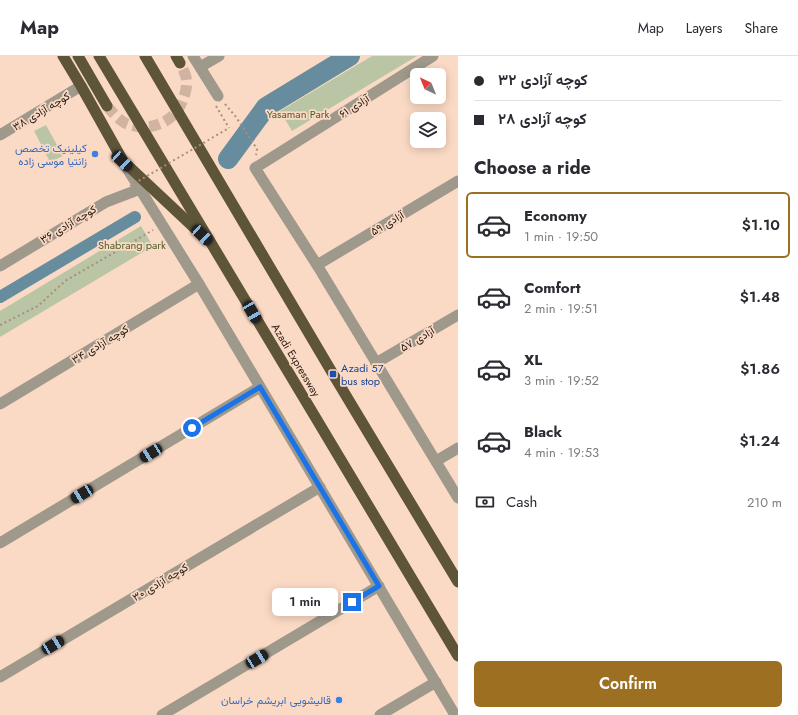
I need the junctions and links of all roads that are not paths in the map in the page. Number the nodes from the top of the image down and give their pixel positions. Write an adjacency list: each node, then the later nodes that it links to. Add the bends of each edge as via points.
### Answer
1 (63, 56): 9 (highway)
2 (78, 56): 11 (highway)
3 (99, 56): 16 (highway, Azadi Expressway)
4 (145, 56): 29 (highway)
5 (193, 56): 8 (street)
6 (219, 56): 8 (street)
7 (434, 56): 17 (street, آزادی ۶۱, via 255,168)
8 (200, 67): 10 (street)
9 (81, 86): 12 (street, کوچه آزادی ۳۸); 13 (highway)
10 (216, 99)
11 (107, 106)
12 (0, 135)
13 (122, 161): 15 (street); 16 (highway)
14 (458, 181): 17 (street, آزادی ۵۹)
15 (135, 187): 18 (street, کوچه آزادی ۳۶); 19 (street)
16 (214, 246): 31 (highway, Azadi Expressway)
17 (317, 264): 21 (street)
18 (0, 266)
19 (199, 284): 22 (street); 23 (street, کوچه آزادی ۳۴)
20 (458, 315): 21 (street, آزادی ۵۷)
21 (376, 363): 25 (street)
22 (260, 387): 26 (street); 28 (street)
23 (0, 404)
24 (458, 448): 25 (street)
25 (436, 462): 27 (street)
26 (320, 487): 30 (street); 32 (street, کوچه آزادی ۳۰)
27 (458, 498)
28 (0, 543)
29 (458, 582)
30 (379, 586): 33 (street); 34 (street)
31 (458, 656)
32 (0, 676)
33 (436, 682): 35 (street); 36 (street)
34 (162, 715)
35 (380, 715)
36 (455, 715)

